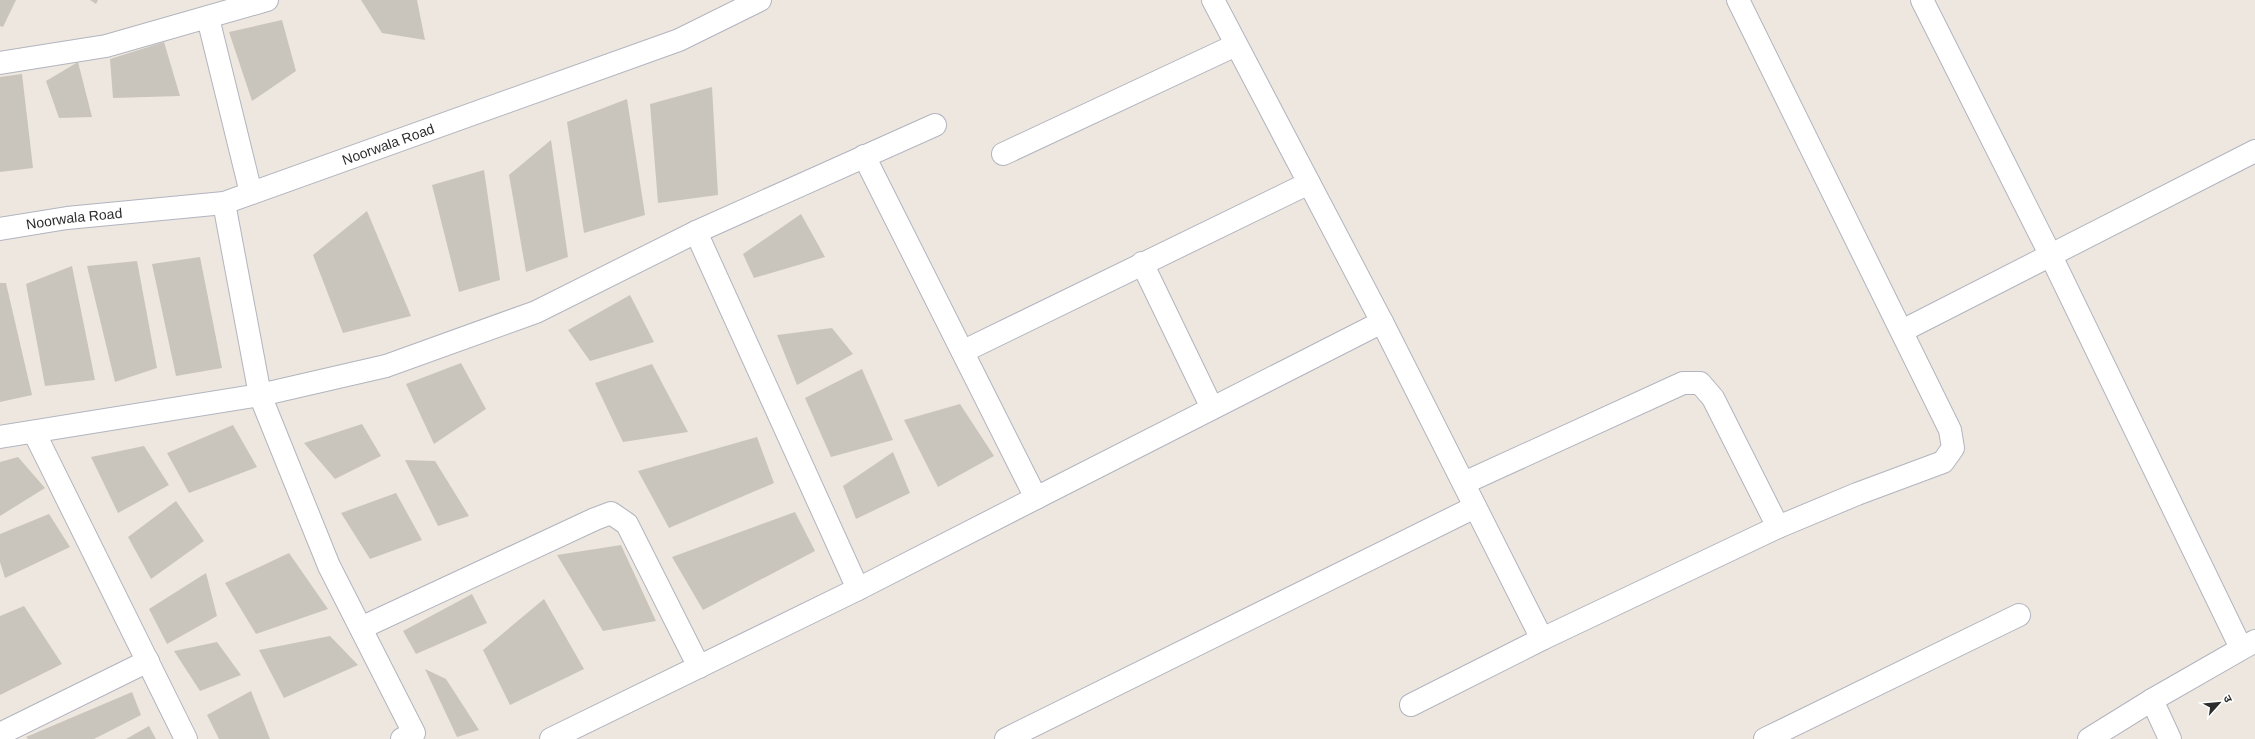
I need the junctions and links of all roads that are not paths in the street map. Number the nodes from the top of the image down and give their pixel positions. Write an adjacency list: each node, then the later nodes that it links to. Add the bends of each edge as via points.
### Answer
1 (267, 0): 6 (street)
2 (760, 0): 14 (street, Noorwala Road, via 679,40)
3 (1213, 0): 7 (street)
4 (1738, 0): 21 (street)
5 (1922, 0): 18 (street)
6 (208, 18): 8 (street, via 106,46); 14 (street)
7 (1236, 45): 11 (street); 13 (street)
8 (0, 63)
9 (935, 125): 12 (street)
10 (2255, 151): 18 (street)
11 (1003, 154)
12 (864, 156): 17 (street); 22 (street)
13 (1309, 183): 19 (street); 20 (street)
14 (251, 193): 15 (street, Noorwala Road)
15 (224, 203): 16 (street, Noorwala Road, via 67,218); 23 (street)
16 (0, 229)
17 (696, 232): 23 (street, via 536,312 386,366); 31 (street)
18 (2051, 256): 21 (street); 35 (street)
19 (1142, 264): 22 (street); 24 (street)
20 (1382, 322): 24 (street); 27 (street)
21 (1902, 331): 30 (street, via 1950,430 1953,448 1943,462)
22 (964, 352): 28 (street)
23 (260, 395): 25 (street); 33 (street, via 329,566)
24 (1212, 408): 28 (street)
25 (34, 432): 26 (street); 36 (street)
26 (0, 437)
27 (1464, 483): 29 (street); 30 (street, via 1683,382 1700,383 1713,398)
28 (1036, 498): 31 (street)
29 (1475, 507): 34 (street); 44 (street)
30 (1778, 527): 34 (street)
31 (858, 589): 37 (street)
32 (2019, 615): 45 (street)
33 (361, 628): 37 (street, via 611,513 627,524); 41 (street)
34 (1542, 638): 39 (street)
35 (2248, 644): 38 (street)
36 (148, 661): 40 (street); 42 (street)
37 (699, 666): 43 (street)
38 (2152, 700): 46 (street); 47 (street)
39 (1411, 705)
40 (0, 734)
41 (411, 737)
42 (186, 739)
43 (551, 739)
44 (1006, 739)
45 (1765, 739)
46 (2089, 739)
47 (2170, 739)

